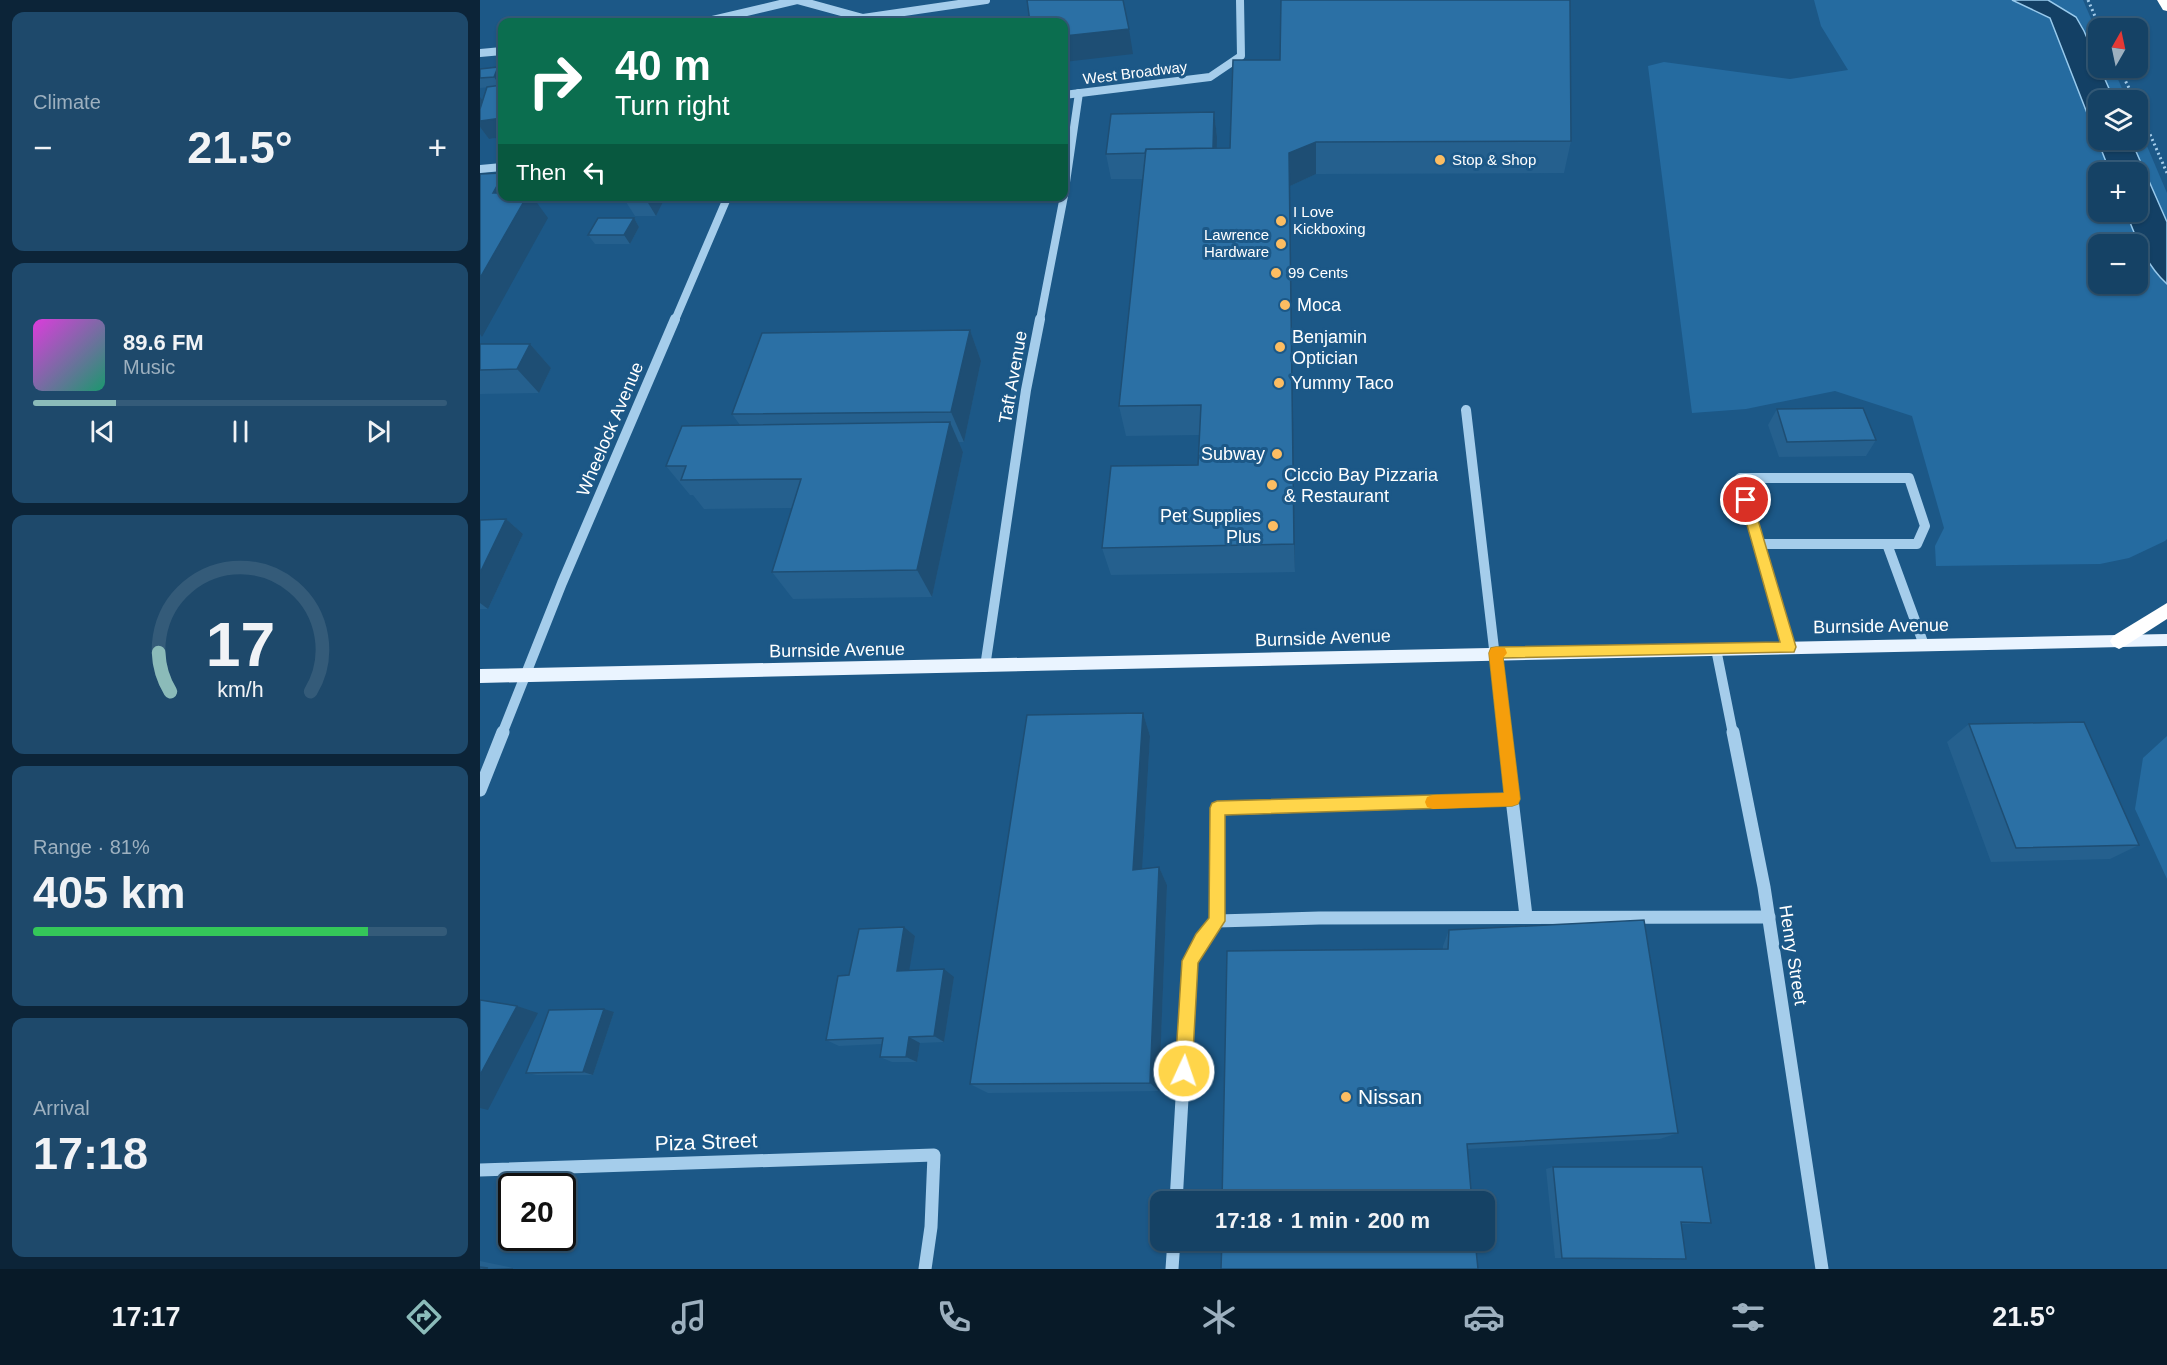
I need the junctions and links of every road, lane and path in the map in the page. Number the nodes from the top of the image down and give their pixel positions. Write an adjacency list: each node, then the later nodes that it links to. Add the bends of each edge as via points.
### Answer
1 (797, 0): 2 (street, via 863,18); 7 (street)
2 (986, 0)
3 (1240, 0): 11 (street, West Broadway, via 1241,56 1210,77)
4 (2088, 0): 8 (path)
5 (2163, 0): 6 (highway)
6 (2167, 8)
7 (721, 18)
8 (2096, 18)
9 (498, 51): 10 (street)
10 (480, 53)
11 (1080, 93): 12 (street, West Broadway); 16 (street, Taft Avenue)
12 (1068, 94)
13 (2148, 130): 17 (path)
14 (498, 168): 15 (street)
15 (480, 170)
16 (1068, 170)
17 (2167, 173)
18 (726, 201): 32 (street, Wheelock Avenue)
19 (1063, 201): 30 (street, Taft Avenue, via 1026,390)
20 (1466, 410): 29 (street)
21 (1759, 544): 22 (street); 22 (street, via 1740,478 1909,478 1925,526 1917,544); 27 (street)
22 (1887, 544): 26 (street)
23 (2167, 610): 25 (highway)
24 (2167, 640): 25 (main road, Burnside Avenue)
25 (2119, 641): 26 (main road, Burnside Avenue)
26 (1924, 645): 27 (main road, Burnside Avenue)
27 (1789, 647): 28 (main road, Burnside Avenue)
28 (1716, 649): 29 (main road, Burnside Avenue); 36 (street, Henry Street)
29 (1496, 653): 30 (main road, Burnside Avenue); 34 (street)
30 (985, 667): 32 (main road, Burnside Avenue)
31 (480, 676): 32 (main road, Burnside Avenue)
32 (525, 676): 33 (street, Wheelock Avenue)
33 (480, 790)
34 (1512, 799): 35 (street); 37 (street, via 1217,808)
35 (1526, 916): 36 (street); 37 (street)
36 (1769, 916): 43 (street, Henry Street)
37 (1217, 921): 39 (street, via 1190,961)
38 (480, 1170): 41 (street, Piza Street, via 934,1155)
39 (1177, 1191)
40 (1173, 1251): 42 (street)
41 (925, 1269)
42 (1172, 1269)
43 (1822, 1269)

